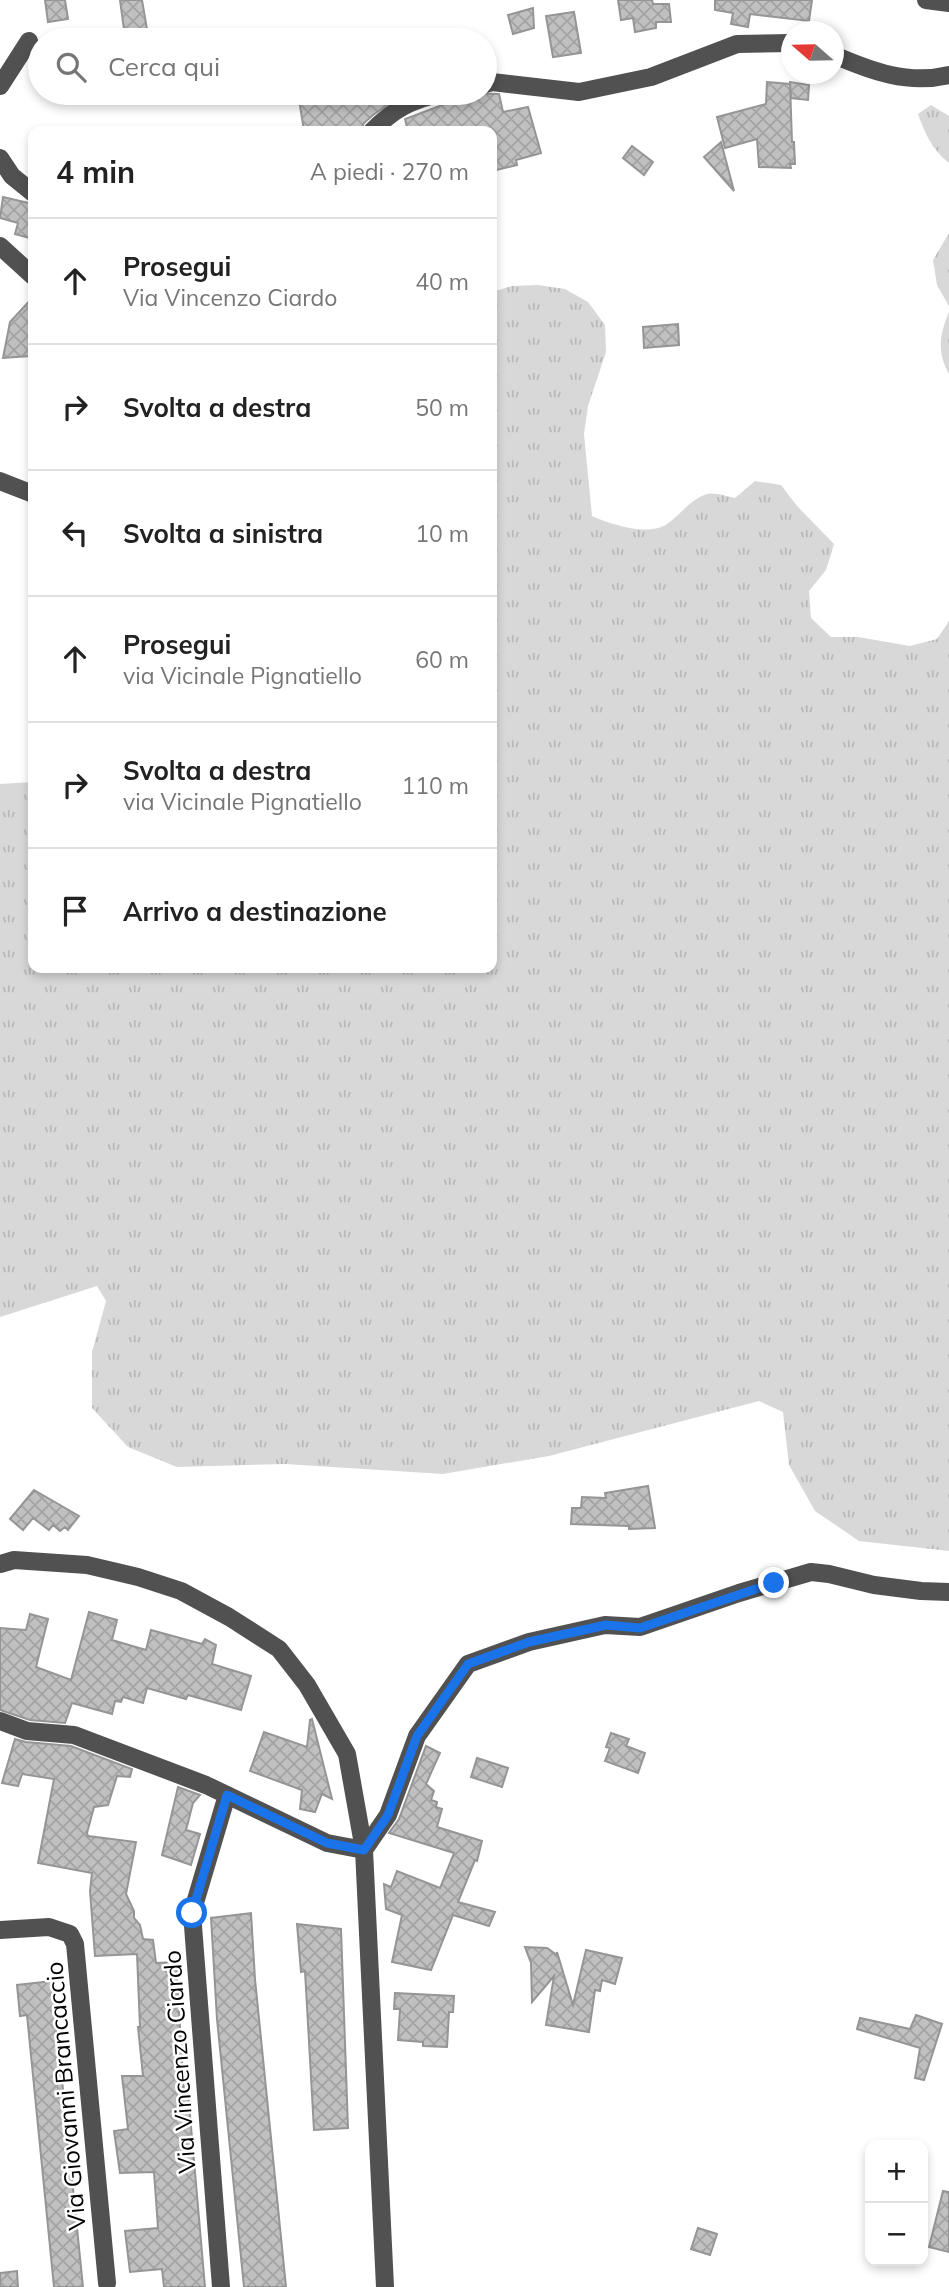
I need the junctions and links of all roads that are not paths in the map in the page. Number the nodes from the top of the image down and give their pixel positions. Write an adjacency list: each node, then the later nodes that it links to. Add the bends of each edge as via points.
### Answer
1 (926, 0): 2 (street)
2 (949, 4)
3 (28, 43): 8 (street)
4 (781, 43): 7 (street, via 737,44 651,77 579,92)
5 (844, 59): 6 (street, via 873,72 918,79)
6 (949, 75)
7 (497, 83)
8 (0, 86)
9 (406, 105): 10 (street)
10 (377, 126)
11 (0, 158): 12 (street)
12 (6, 176): 13 (street)
13 (28, 190)
14 (0, 246): 15 (street)
15 (28, 271)
16 (0, 481): 17 (street)
17 (28, 492)
18 (0, 1564): 22 (street, via 14,1560 87,1565 138,1577 181,1591 279,1649 307,1685 347,1754)
19 (949, 1592): 22 (street, via 886,1587 811,1572 640,1628 606,1625 529,1642 468,1664 417,1736 388,1815)
20 (0, 1721): 21 (street, via 27,1731 74,1735)
21 (227, 1795): 22 (street, via 327,1843); 25 (street, Via Vincenzo Ciardo, via 192,1913)
22 (364, 1850): 26 (street)
23 (0, 1930): 24 (street, Via Giovanni Brancaccio, via 48,1927 70,1934 75,1944)
24 (107, 2283)
25 (221, 2287)
26 (385, 2287)

